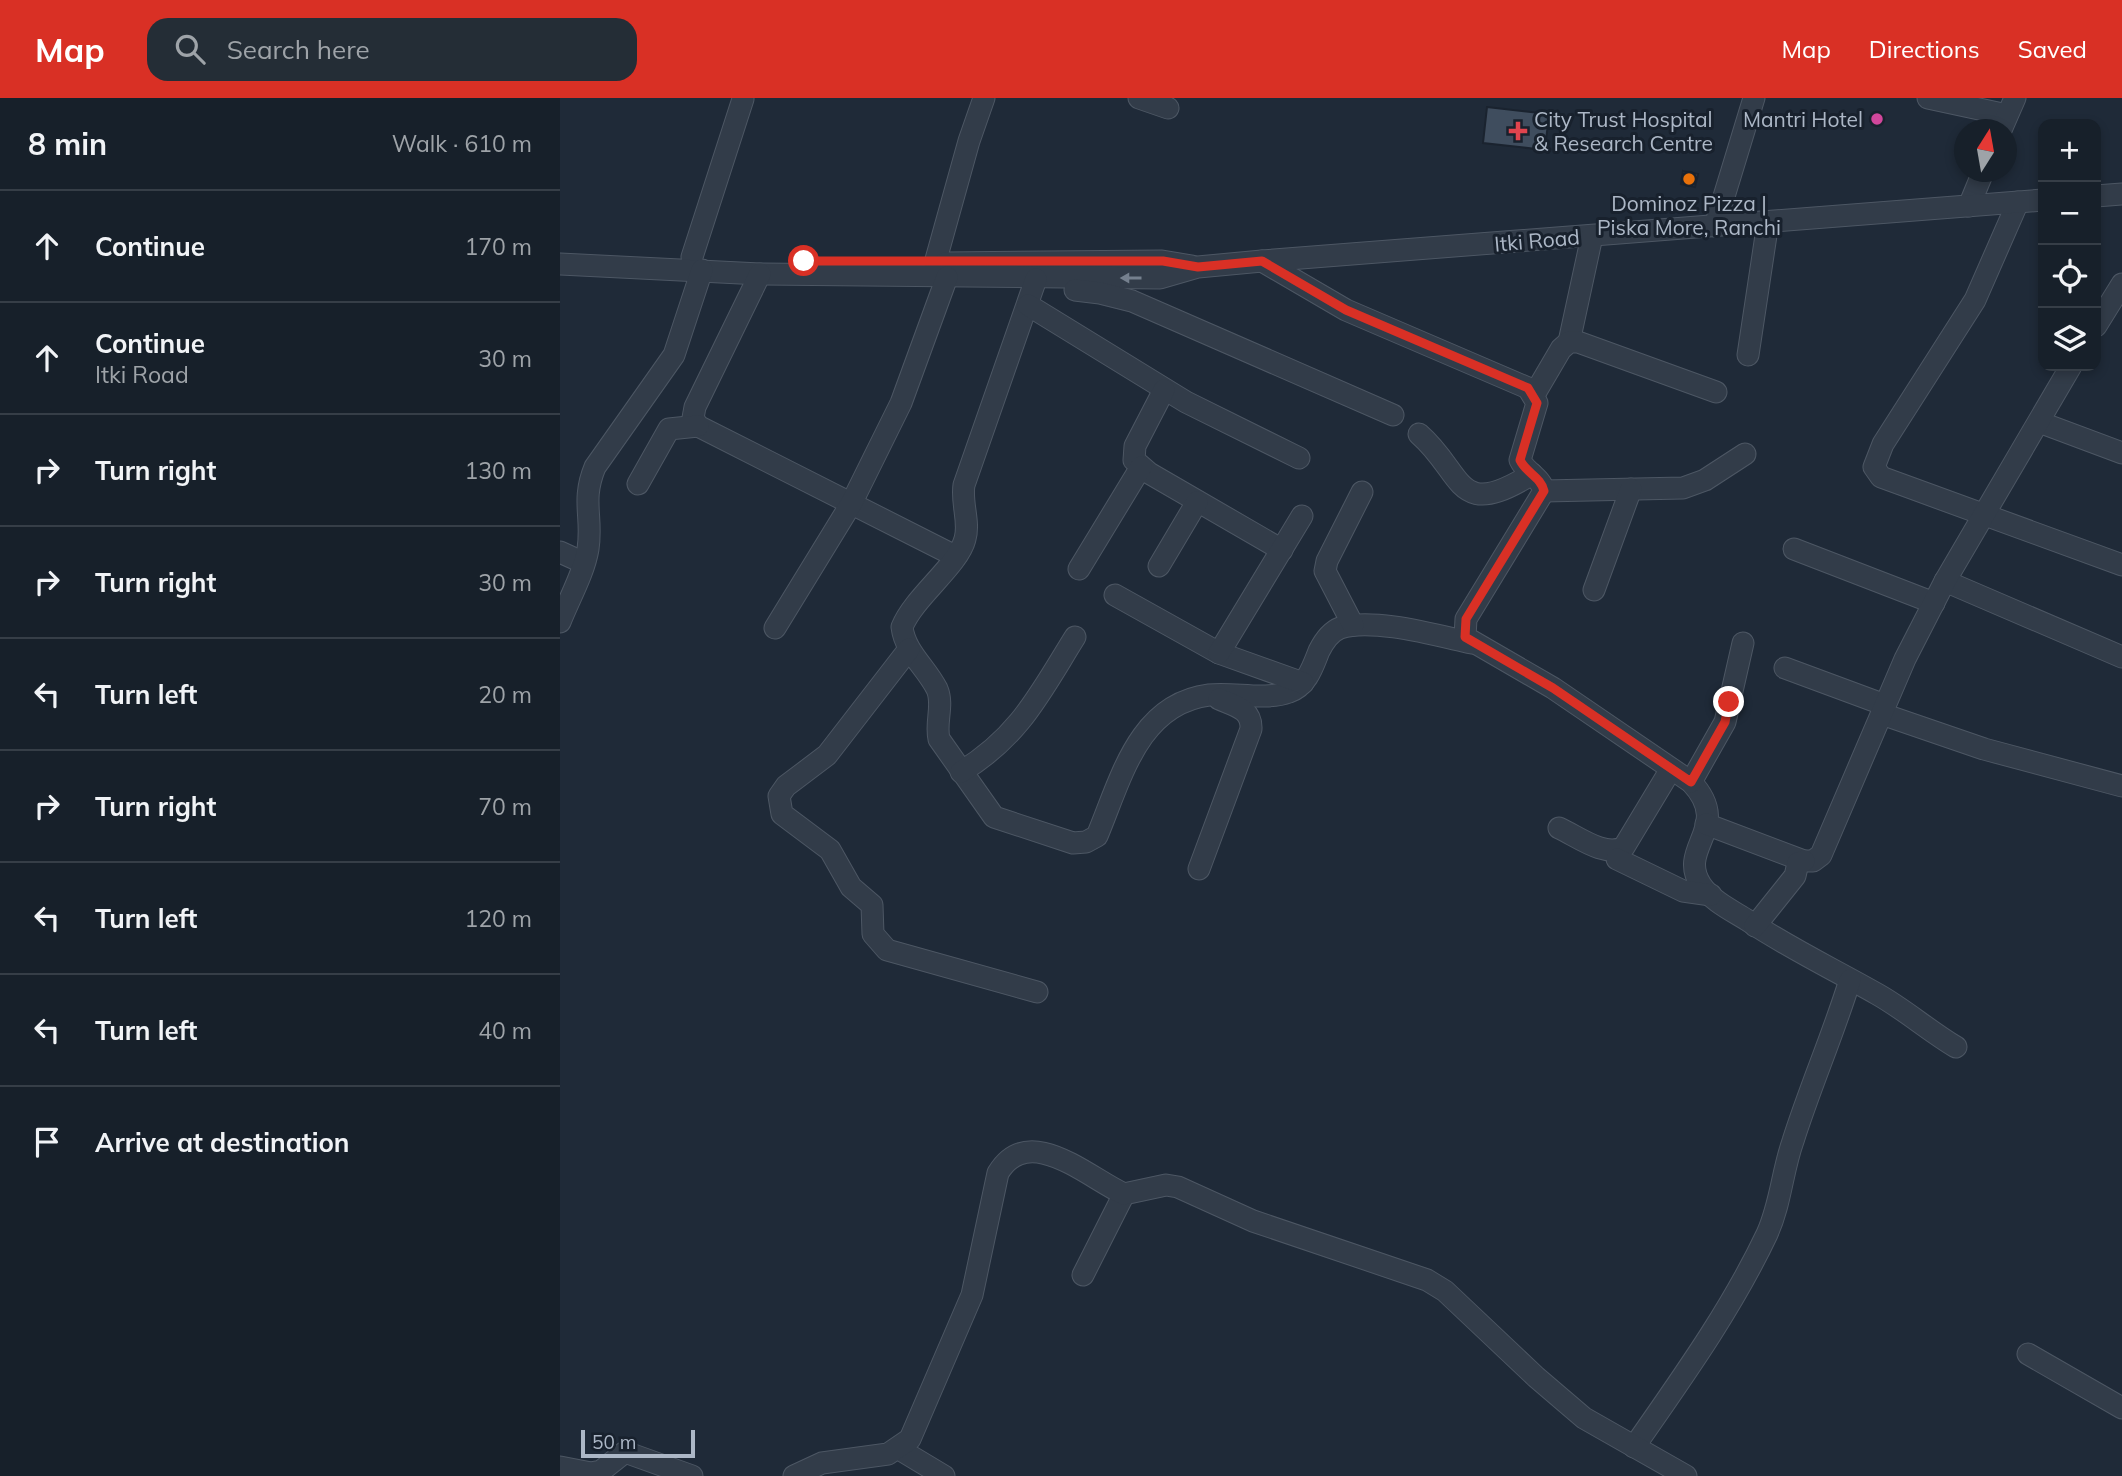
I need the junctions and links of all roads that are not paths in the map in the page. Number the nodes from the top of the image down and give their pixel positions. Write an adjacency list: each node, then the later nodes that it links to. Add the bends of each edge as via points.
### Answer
1 (984, 98): 22 (street, via 969,141)
2 (1139, 98): 6 (street)
3 (1754, 98): 15 (street)
4 (1928, 98): 7 (street)
5 (743, 99): 19 (street)
6 (1168, 108)
7 (2008, 114)
8 (1979, 182): 13 (street)
9 (2122, 194): 10 (street)
10 (2101, 196)
11 (2038, 200): 12 (street, Itki Road)
12 (2018, 202): 13 (street, Itki Road); 47 (street, via 1975,300 1883,444 1874,467 1881,477)
13 (1969, 206): 14 (street, Itki Road)
14 (1768, 222): 15 (street, Itki Road); 28 (street)
15 (1715, 226): 16 (street, Itki Road)
16 (1592, 236): 18 (street, Itki Road); 27 (street)
17 (560, 251): 19 (street)
18 (1262, 261): 21 (street, Itki Road); 32 (street, via 1346,310 1528,388)
19 (697, 263): 20 (street); 22 (street); 23 (street); 53 (street, via 674,355 592,475 586,498)
20 (560, 264)
21 (1198, 267): 22 (street, via 1163,261); 25 (street, one-way to 25, via 1160,278)
22 (941, 270): 23 (street); 25 (street); 46 (street, via 901,403)
23 (760, 274): 35 (street, via 695,407 693,418)
24 (2122, 284): 26 (street)
25 (1033, 290): 30 (street); 33 (street, via 1100,293 1125,299); 52 (street, via 964,485 966,537)
26 (2101, 318)
27 (1569, 341): 31 (street); 32 (street)
28 (1748, 355)
29 (2068, 371): 34 (street)
30 (1164, 390): 39 (street); 40 (street, via 1132,454)
31 (1716, 392)
32 (1534, 395): 41 (street, via 1537,403 1520,453 1523,467)
33 (1393, 415)
34 (2039, 422): 37 (street); 47 (street)
35 (698, 426): 42 (street, via 669,429); 46 (street)
36 (1419, 434): 41 (street, via 1436,450 1451,476 1467,489 1480,494)
37 (2122, 453)
38 (1745, 454): 43 (street, via 1691,486)
39 (1299, 458)
40 (1141, 467): 45 (street); 56 (street)
41 (1538, 483): 43 (street); 65 (street, via 1466,619 1463,629)
42 (638, 484)
43 (1631, 489): 58 (street)
44 (1362, 492): 62 (street, via 1325,571)
45 (1197, 502): 50 (street); 55 (street)
46 (851, 504): 52 (street); 63 (street)
47 (1985, 514): 54 (street); 57 (street)
48 (1302, 516): 50 (street)
49 (1794, 549): 60 (street)
50 (1282, 550): 68 (street)
51 (560, 552): 53 (street)
52 (955, 556): 67 (street, via 905,618 902,635)
53 (584, 562): 61 (street)
54 (2122, 565)
55 (1159, 566)
56 (1079, 569)
57 (1945, 581): 60 (street); 69 (street)
58 (1594, 590)
59 (1115, 595): 68 (street)
60 (1934, 603): 73 (street)
61 (560, 622)
62 (1353, 625): 65 (street, via 1413,630); 71 (street, via 1328,635)
63 (775, 628)
64 (1075, 637): 75 (street, via 1019,726)
65 (1472, 643): 74 (street, via 1553,688)
66 (1743, 643): 76 (street, via 1725,722)
67 (909, 649): 75 (street, via 936,688 941,700 939,738); 86 (street, via 827,755 786,786 779,796 782,814 836,857 851,887 872,905 873,934 887,950)
68 (1219, 653): 71 (street)
69 (2122, 657)
70 (1785, 668): 73 (street)
71 (1303, 683): 72 (street, via 1276,695)
72 (1210, 695): 75 (street, via 1169,707 1154,720 1125,769 1097,836 1086,842 1073,843 994,817); 82 (street, via 1246,711 1251,729)
73 (1883, 710): 77 (street, via 1984,749); 81 (street, via 1821,855)
74 (1671, 769): 76 (street); 79 (street, via 1624,847 1607,851)
75 (961, 772)
76 (1691, 782): 78 (street, via 1708,805)
77 (2122, 786)
78 (1706, 824): 81 (street); 83 (street, via 1695,871)
79 (1559, 828)
80 (1617, 859): 83 (street, via 1682,891)
81 (1804, 861): 84 (street, via 1798,863 1795,877)
82 (1199, 869)
83 (1711, 895): 84 (street)
84 (1755, 926): 85 (street)
85 (1850, 980): 87 (street); 92 (street, via 1792,1143 1783,1191 1766,1235 1712,1335)
86 (1037, 992)
87 (1956, 1047)
88 (1124, 1194): 89 (street); 92 (street, via 1166,1185 1178,1187 1253,1221 1427,1280 1445,1291 1565,1403); 93 (street, via 1055,1156 1019,1152 1006,1160 994,1187 972,1294 910,1438)
89 (1083, 1275)
90 (2028, 1354): 91 (street)
91 (2122, 1408)
92 (1634, 1447): 98 (street)
93 (899, 1449): 96 (street, via 822,1463); 97 (street)
94 (560, 1467): 95 (street, via 601,1471 625,1452)
95 (692, 1476)
96 (794, 1476)
97 (944, 1476)
98 (1686, 1476)

